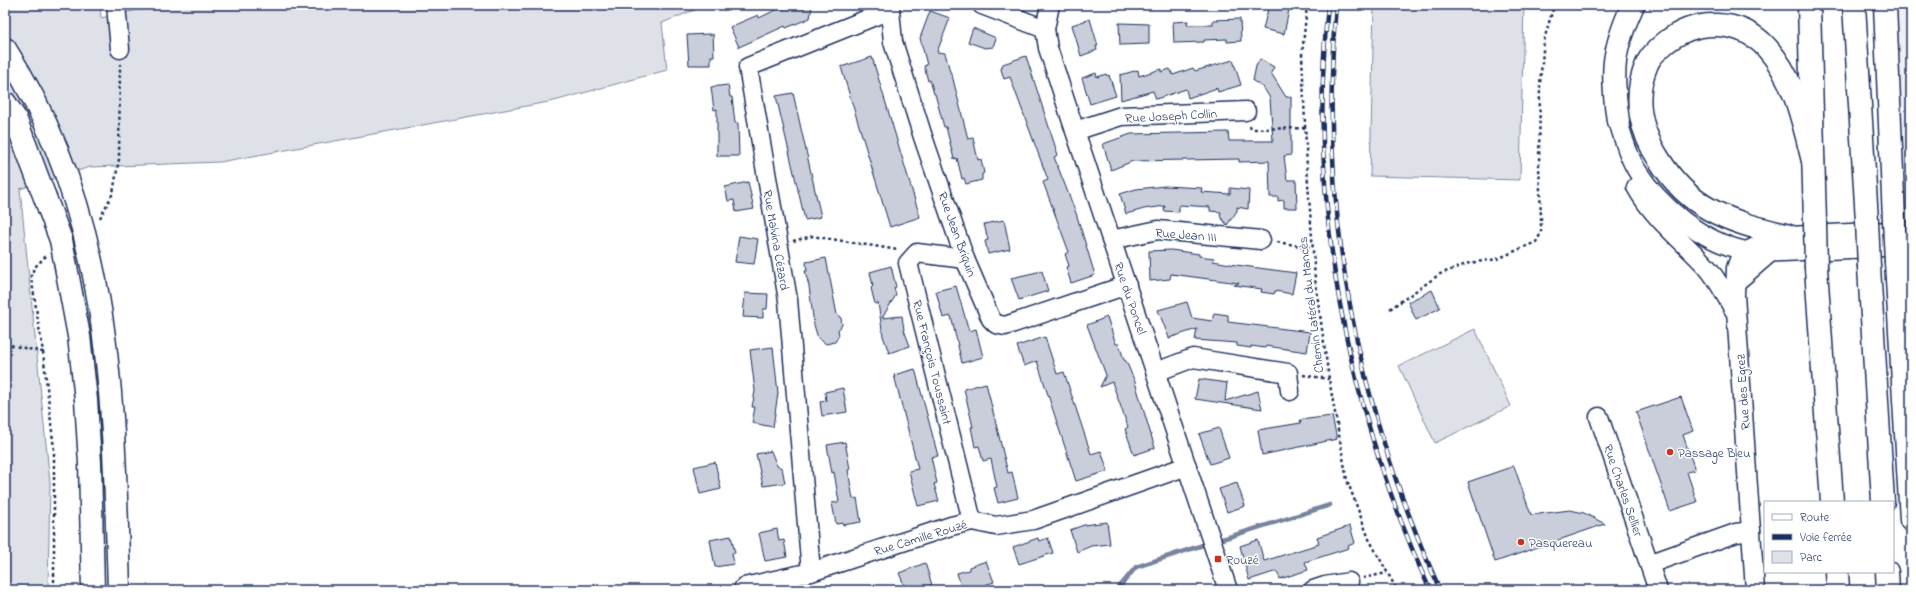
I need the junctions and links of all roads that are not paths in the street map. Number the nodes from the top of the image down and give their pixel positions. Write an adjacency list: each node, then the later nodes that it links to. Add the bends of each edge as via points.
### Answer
1 (116, 5): 11 (street)
2 (982, 5): 9 (street)
3 (1050, 5): 9 (street, Rue du Poncel)
4 (1633, 5): 14 (highway, via 1621,30 1614,61 1613,86)
5 (1809, 5): 16 (highway)
6 (1854, 5): 34 (highway, bridge)
7 (1885, 5): 18 (highway)
8 (891, 8): 25 (street, Rue Jean Briquin, via 893,42); 39 (street, Rue Malvina Cézard, via 748,67 788,300)
9 (1045, 29): 15 (street, Rue du Poncel, via 1048,48)
10 (5, 49): 45 (highway, via 32,96 70,184 84,230 98,293 112,399)
11 (120, 49)
12 (5, 103): 44 (highway, via 15,118 61,240 74,308 82,353 86,400)
13 (1246, 111): 15 (street, Rue Joseph Collin, via 1121,116)
14 (1618, 121): 17 (street)
15 (1074, 131): 20 (street, Rue du Poncel)
16 (1813, 161): 19 (highway, via 1796,98 1786,75 1758,38 1741,29 1707,24 1671,38 1647,63 1639,92 1639,111 1648,140 1670,176 1692,198 1709,209 1740,223); 33 (highway, bridge, via 1816,268)
17 (1636, 169): 23 (street, via 1672,212 1686,223 1704,234); 28 (street, via 1633,182 1640,193 1670,230 1707,267)
18 (1903, 225): 19 (street); 35 (highway, bridge, via 1896,262)
19 (1789, 236): 23 (street, via 1759,244)
20 (1111, 240): 21 (street, Rue Jean III, via 1158,230); 27 (street, Rue du Poncel)
21 (1261, 240)
22 (1911, 245): 24 (street)
23 (1747, 251): 24 (street); 26 (street, Rue des Egrez, via 1739,260)
24 (1771, 252): 26 (street)
25 (965, 259): 27 (street, Rue Jean Briquin, via 992,319 996,324 1005,326); 36 (street, Rue François Toussaint, via 917,253 908,263)
26 (1735, 283): 28 (street, Rue des Egrez)
27 (1127, 285): 29 (street, Rue du Poncel)
28 (1736, 314): 37 (street, Rue des Egrez)
29 (1156, 372): 30 (street, via 1193,358 1288,373); 32 (street, Rue du Poncel)
30 (1290, 391)
31 (1599, 417): 38 (street, Rue Charles Sellier)
32 (1187, 466): 36 (street, Rue Camille Rouzé, via 1033,520 996,526); 46 (street, Rue du Poncel)
33 (1832, 501)
34 (1883, 501)
35 (1911, 520)
36 (972, 521): 39 (street, Rue Camille Rouzé)
37 (1751, 531): 38 (street, via 1736,533); 49 (street, Rue des Egrez)
38 (1649, 564): 48 (street, Rue Charles Sellier)
39 (811, 572): 43 (street, Rue Camille Rouzé)
40 (1837, 573): 50 (highway)
41 (1887, 573): 51 (highway)
42 (1349, 582): 47 (street)
43 (744, 587)
44 (93, 590)
45 (119, 590)
46 (1228, 590)
47 (1313, 590)
48 (1658, 590)
49 (1755, 590)
50 (1838, 590)
51 (1888, 590)

